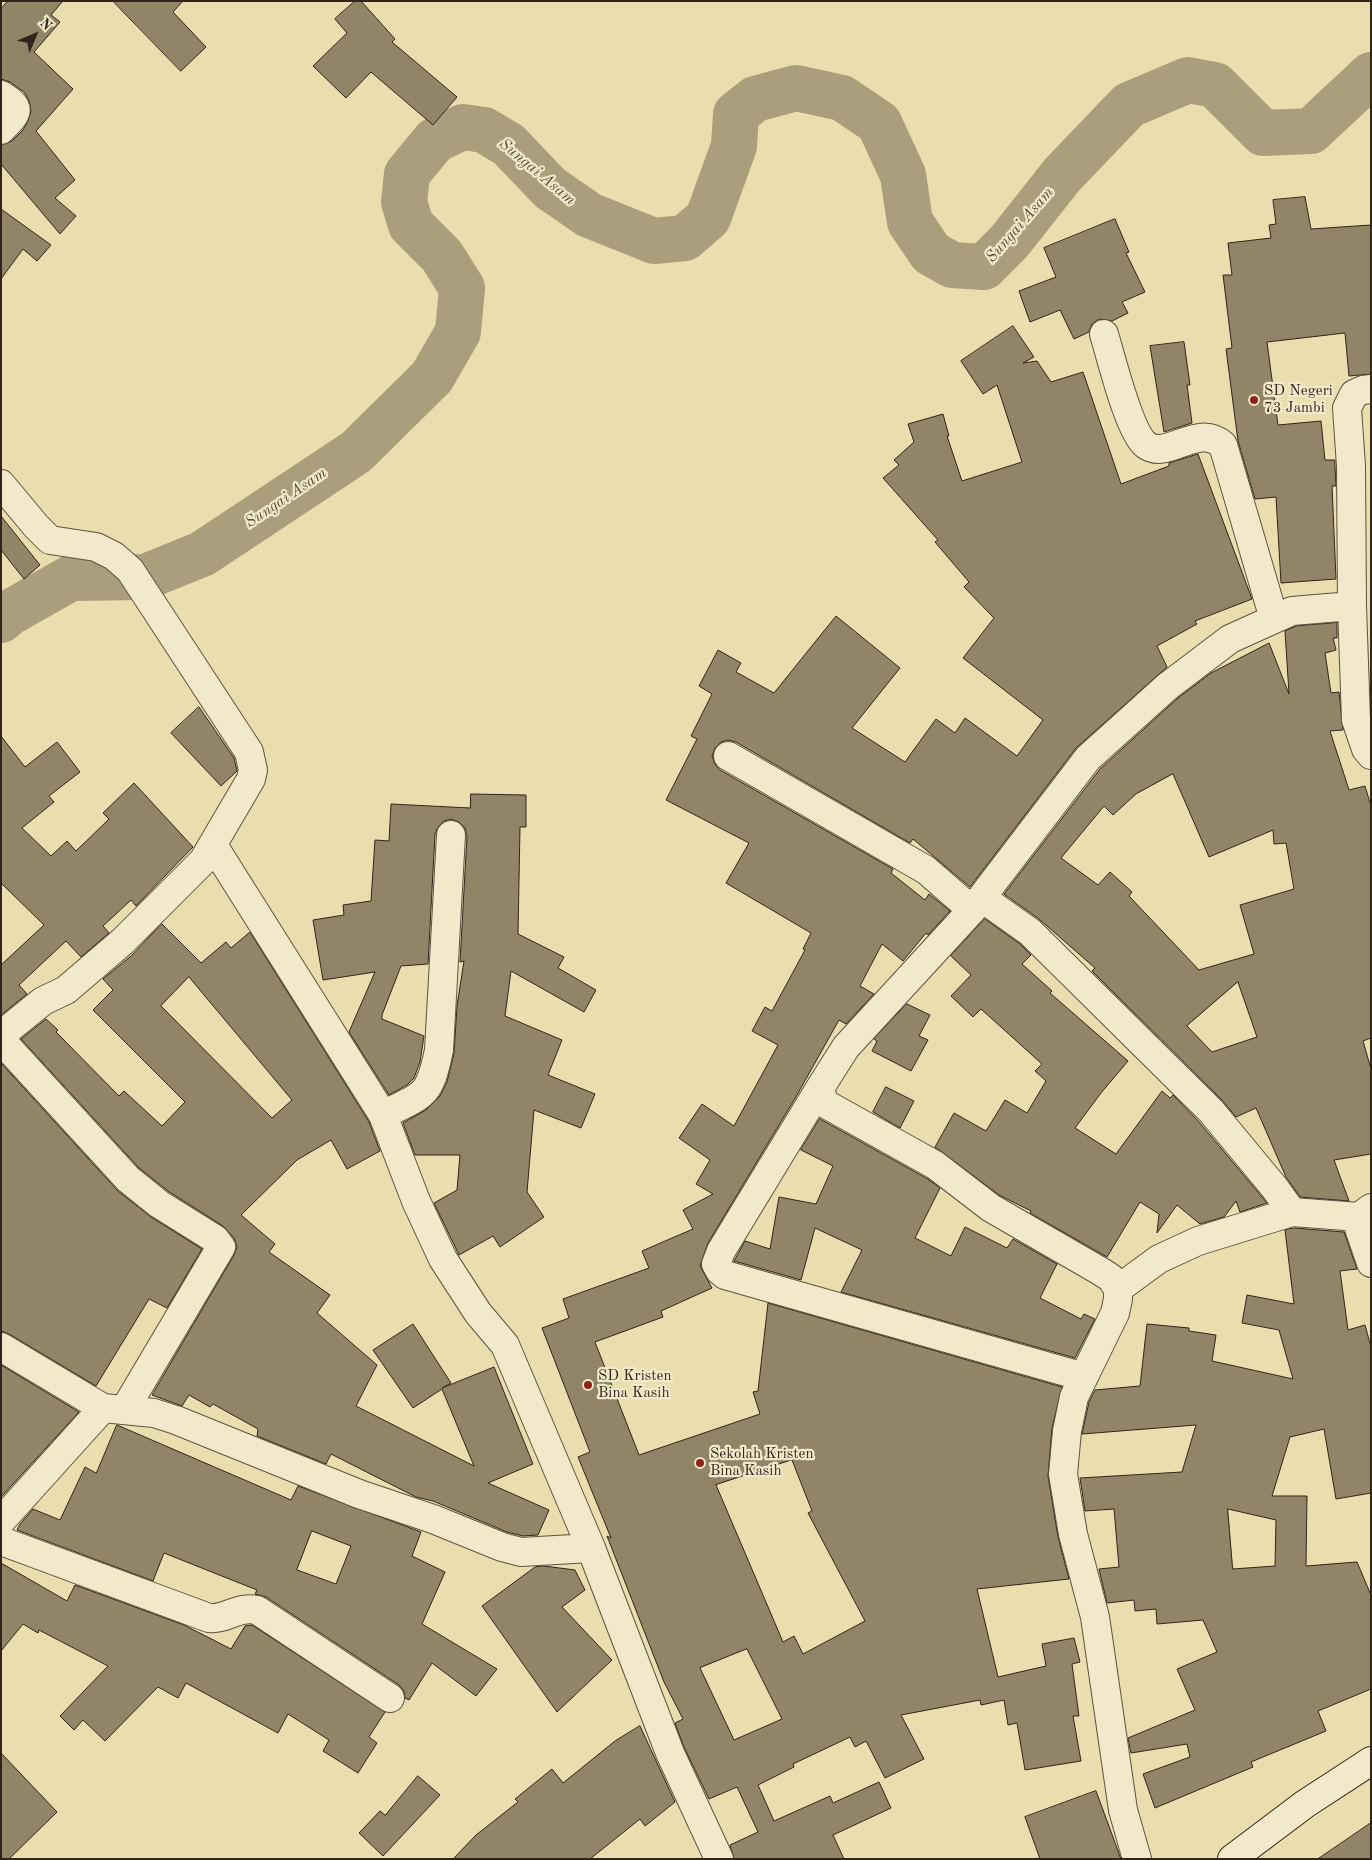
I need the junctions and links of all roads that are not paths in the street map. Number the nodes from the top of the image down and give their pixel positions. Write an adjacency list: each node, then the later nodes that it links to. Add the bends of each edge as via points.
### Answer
1 (1, 95): 2 (street, via 15,103 17,108 16,115)
2 (1, 130)
3 (1104, 334): 7 (street, via 1134,428 1145,444 1165,448 1202,436 1222,445)
4 (1371, 389): 6 (street, via 1354,394 1348,408)
5 (1, 484): 11 (street, via 50,540 96,547 114,556 130,570 248,752 252,762 251,779)
6 (1352, 606): 7 (street, via 1292,611); 8 (street, via 1356,720)
7 (1274, 619): 12 (street, via 1230,640 1168,686 1088,758)
8 (1371, 755)
9 (728, 756): 12 (street, via 926,870)
10 (451, 835): 16 (street, via 439,1050 433,1080 423,1094)
11 (212, 845): 13 (street, via 203,861 122,942 66,990 43,1001); 16 (street)
12 (977, 904): 15 (street, via 846,1047); 17 (street, via 1030,932 1211,1111)
13 (1, 1035)
14 (1, 1040): 23 (street, via 128,1179 159,1204 215,1238 221,1247)
15 (820, 1088): 20 (street, via 824,1103 935,1165 991,1208 1111,1278); 22 (street, via 721,1251 716,1264 720,1271)
16 (383, 1115): 26 (street, via 416,1201 443,1259 478,1313 505,1346)
17 (1292, 1212): 18 (street); 20 (street, via 1198,1241 1159,1259)
18 (1365, 1213): 19 (street, via 1359,1228)
19 (1371, 1264)
20 (1118, 1289): 22 (street, via 1115,1313)
21 (1, 1348): 23 (street)
22 (1084, 1377): 30 (street, via 1074,1397 1063,1474 1072,1534 1096,1617 1123,1810)
23 (114, 1408): 24 (street); 26 (street, via 154,1413 176,1420 359,1494 502,1547 521,1552)
24 (1, 1521)
25 (1, 1541): 27 (street, via 209,1618 217,1619 237,1610 257,1610)
26 (590, 1548): 29 (street, via 670,1754)
27 (390, 1698)
28 (1371, 1760): 31 (street)
29 (720, 1859)
30 (1137, 1859)
31 (1232, 1859)

